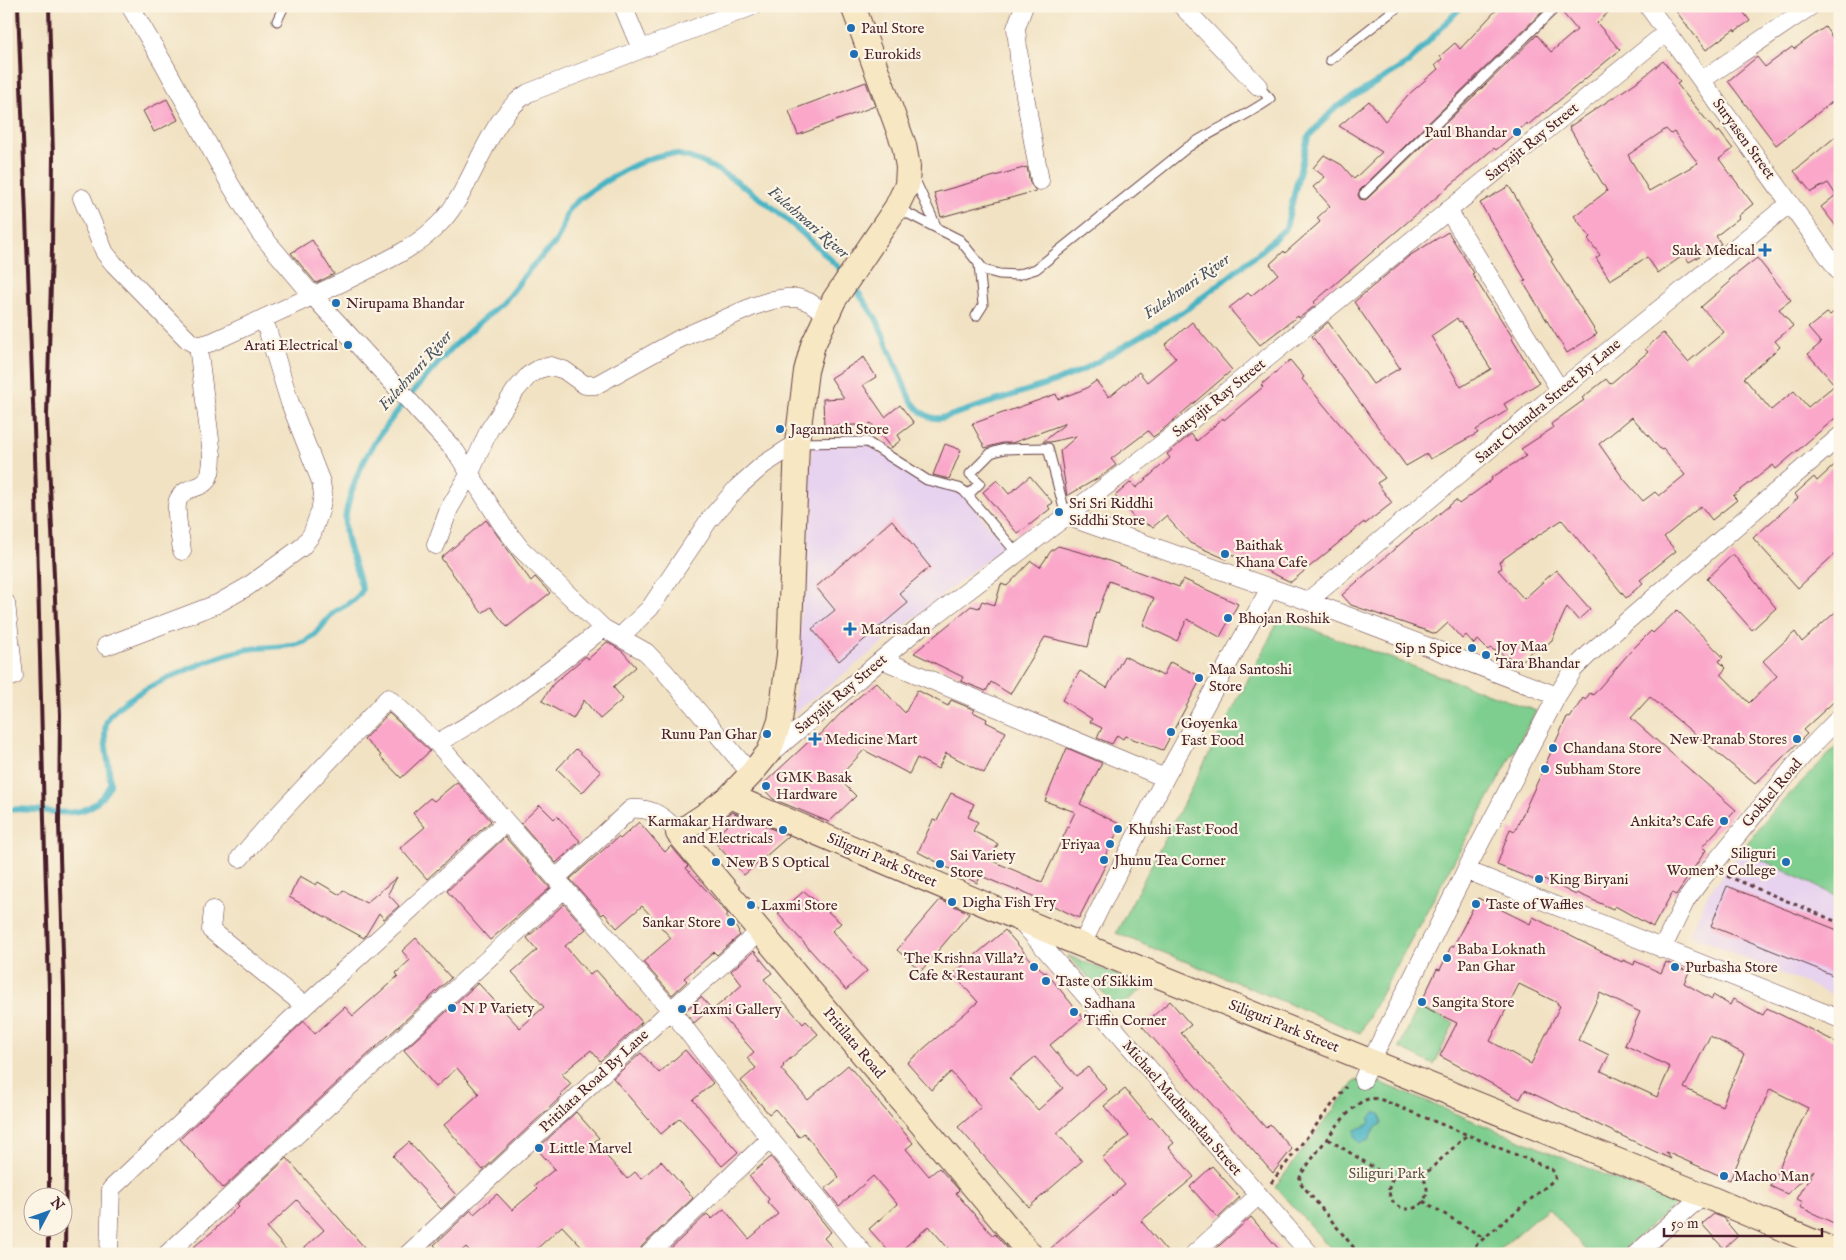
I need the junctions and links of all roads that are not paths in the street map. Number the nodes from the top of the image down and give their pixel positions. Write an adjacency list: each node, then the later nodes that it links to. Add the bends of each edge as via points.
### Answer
1 (130, 6): 28 (street, via 260,233)
2 (284, 6): 12 (lane)
3 (624, 6): 14 (street)
4 (753, 6): 14 (street)
5 (853, 6): 18 (street, via 904,145)
6 (1024, 6): 19 (street, via 1016,28)
7 (1182, 6): 17 (street)
8 (1399, 6): 15 (lane)
9 (1557, 6): 20 (lane)
10 (1648, 6): 13 (street, Suryasen Street)
11 (1811, 6): 16 (street)
12 (276, 21)
13 (1667, 32): 16 (street, Suryasen Street); 24 (street, Satyajit Ray Street)
14 (641, 49): 28 (street, via 538,88 518,100 505,115 441,222 410,249)
15 (1330, 60)
16 (1702, 80): 22 (street, Suryasen Street)
17 (1258, 86): 26 (lane, via 1270,99 1188,147 1036,269 1017,275 999,274 984,270)
18 (908, 167): 23 (street, via 907,185); 25 (lane)
19 (1040, 181)
20 (1364, 194)
21 (82, 198): 32 (street, via 105,253 189,341)
22 (1790, 203): 27 (street, Suryasen Street); 33 (street, Sarat Chandra Street By Lane)
23 (896, 208): 25 (lane); 29 (street)
24 (1448, 210): 33 (street); 38 (street, Satyajit Ray Street, via 1167,440)
25 (937, 228): 26 (lane, via 960,240)
26 (979, 264): 30 (lane, via 983,305)
27 (1840, 273)
28 (313, 296): 31 (street); 36 (street, via 456,452)
29 (831, 307): 35 (street, via 813,345 806,371); 36 (street, via 798,298 764,303 680,339 596,385 585,384 564,370 551,366 539,369 515,391 489,430)
30 (976, 316)
31 (264, 319): 32 (street); 47 (street, via 324,495 312,534 302,547 247,587 217,604)
32 (198, 346): 40 (street, via 212,469 208,481 178,500)
33 (1560, 390): 43 (street, Sarat Chandra Street By Lane)
34 (1840, 436): 50 (street, via 1588,655 1574,669)
35 (797, 443): 37 (lane, via 867,442 927,480 959,488); 46 (street, via 738,486 709,520 650,608); 53 (street, via 789,654 780,721 769,752)
36 (470, 473): 39 (street, via 449,509); 45 (street, via 521,549)
37 (968, 495): 38 (lane, via 980,483 970,474 991,453 1004,449 1048,448); 41 (lane)
38 (1066, 516): 41 (street, Satyajit Ray Street); 42 (street)
39 (436, 545)
40 (182, 551)
41 (1017, 553): 48 (street, Satyajit Ray Street)
42 (1270, 588): 43 (street); 54 (street)
43 (1308, 601): 50 (street)
44 (6, 603): 49 (street)
45 (603, 628): 46 (street); 52 (street, via 538,680)
46 (620, 637): 53 (street, via 646,652)
47 (106, 646)
48 (882, 660): 53 (street, Satyajit Ray Street); 54 (street)
49 (14, 676)
50 (1557, 696): 59 (street)
51 (1840, 717): 65 (street, Gokhel Road, via 1805,753 1712,866 1686,900)
52 (437, 743): 56 (street); 58 (street, via 388,698)
53 (758, 766): 55 (street)
54 (1165, 778): 64 (street)
55 (730, 796): 57 (street); 62 (street, Siliguri Park Street)
56 (506, 822): 60 (street); 66 (street)
57 (678, 833): 60 (street, via 656,813 631,809); 63 (street, Pritilata Road)
58 (240, 858)
59 (1466, 870): 65 (street); 69 (street)
60 (561, 883): 67 (street); 75 (street)
61 (213, 910): 66 (street, via 211,930)
62 (1016, 916): 64 (street, Siliguri Park Street); 71 (street, Michael Madhusudan Street)
63 (760, 931): 67 (street, Pritilata Road By Lane); 79 (street, Pritilata Road)
64 (1082, 944): 69 (street, Siliguri Park Street)
65 (1662, 949): 68 (street)
66 (306, 1006): 74 (street, via 110,1189)
67 (671, 1010): 70 (street); 76 (street, Pritilata Road By Lane)
68 (1840, 1019)
69 (1367, 1071): 72 (street, Siliguri Park Street)
70 (770, 1139): 77 (street); 78 (street)
71 (1263, 1192): 80 (street); 81 (street, Michael Madhusudan Street)
72 (1702, 1195): 73 (street, Siliguri Park Street); 82 (street)
73 (1840, 1253)
74 (109, 1254)
75 (167, 1254)
76 (408, 1254)
77 (649, 1254)
78 (864, 1254)
79 (1030, 1254)
80 (1194, 1254)
81 (1310, 1254)
82 (1636, 1254)

